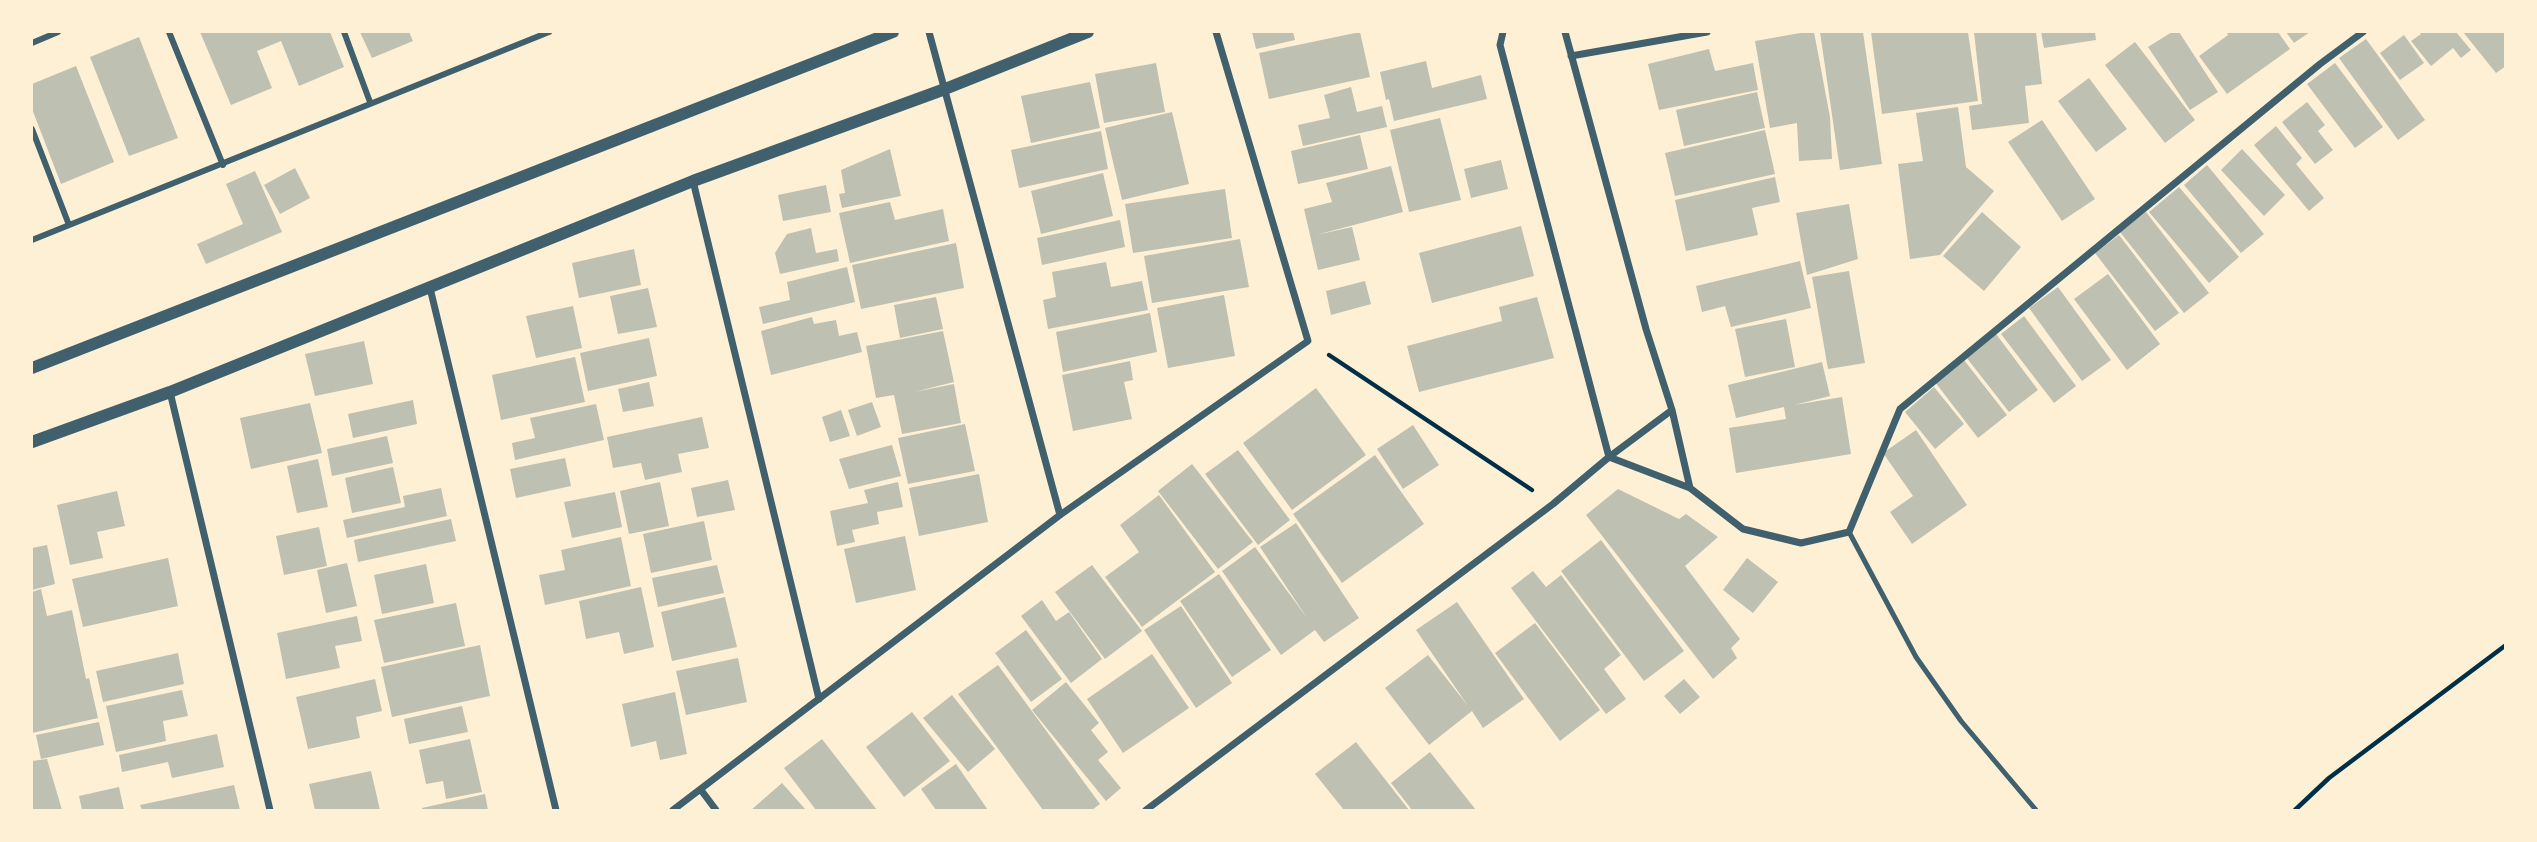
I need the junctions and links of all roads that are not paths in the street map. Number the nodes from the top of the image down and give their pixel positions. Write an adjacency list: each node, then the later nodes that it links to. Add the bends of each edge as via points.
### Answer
1 (58, 32): 14 (street)
2 (169, 32): 19 (street)
3 (344, 32): 17 (street)
4 (549, 32): 13 (street)
5 (893, 32): 24 (street)
6 (929, 32): 16 (street)
7 (1088, 32): 16 (street)
8 (1216, 32): 30 (street, via 1308,341)
9 (1503, 32): 28 (street, via 1500,45)
10 (1564, 32): 15 (street)
11 (1707, 32): 15 (street)
12 (2364, 32): 31 (street, via 1900,409)
13 (530, 35): 17 (street)
14 (32, 43)
15 (1571, 56): 26 (street)
16 (945, 89): 20 (street); 30 (street)
17 (370, 102): 19 (street)
18 (32, 129): 21 (street)
19 (223, 164): 21 (street)
20 (693, 181): 23 (street); 32 (street)
21 (69, 225): 22 (street)
22 (32, 240)
23 (430, 288): 25 (street); 35 (street)
24 (32, 368)
25 (170, 392): 27 (street); 34 (street)
26 (1672, 410): 28 (street); 29 (street)
27 (32, 442)
28 (1609, 457): 29 (street); 38 (street)
29 (1690, 488): 31 (street, via 1743,528 1801,543)
30 (1059, 515): 32 (street)
31 (1849, 532): 39 (lane, via 1916,657 1961,722)
32 (819, 699): 33 (street)
33 (701, 790): 36 (street); 37 (street)
34 (270, 810)
35 (556, 810)
36 (674, 810)
37 (716, 810)
38 (1146, 810)
39 (2035, 810)

